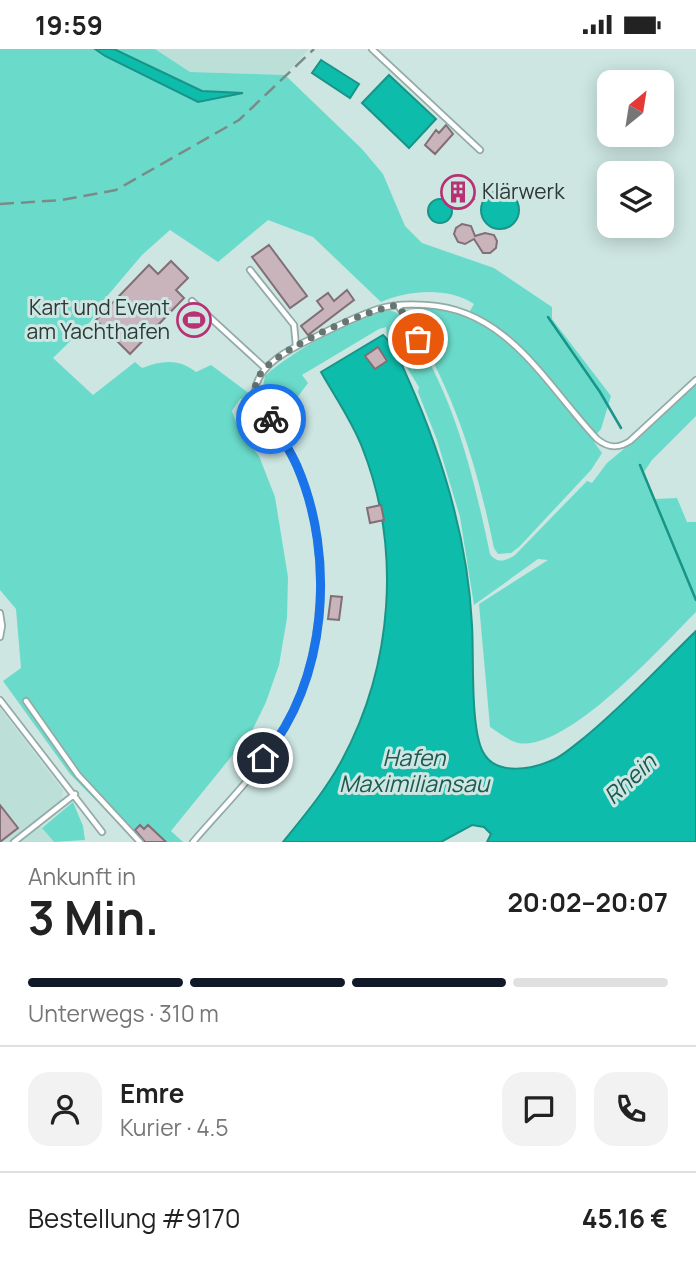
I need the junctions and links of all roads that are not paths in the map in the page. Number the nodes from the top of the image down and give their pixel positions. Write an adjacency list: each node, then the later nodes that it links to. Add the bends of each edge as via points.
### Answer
1 (372, 49): 2 (lane)
2 (480, 150)
3 (250, 269): 7 (lane, via 294,325)
4 (192, 301): 8 (lane)
5 (398, 305): 6 (lane); 7 (lane, via 379,308); 9 (lane, via 447,307 492,325 518,347 597,439 611,447 630,441)
6 (418, 339)
7 (296, 346): 8 (lane)
8 (265, 368): 18 (lane, via 255,392 297,465 311,510 320,570 317,631 304,685 280,735)
9 (696, 380)
10 (0, 613): 11 (lane)
11 (0, 637)
12 (0, 700): 14 (lane)
13 (26, 701): 17 (lane, via 72,768)
14 (75, 794): 15 (lane); 16 (lane)
15 (102, 832)
16 (14, 842)
17 (140, 842)
18 (193, 842)

